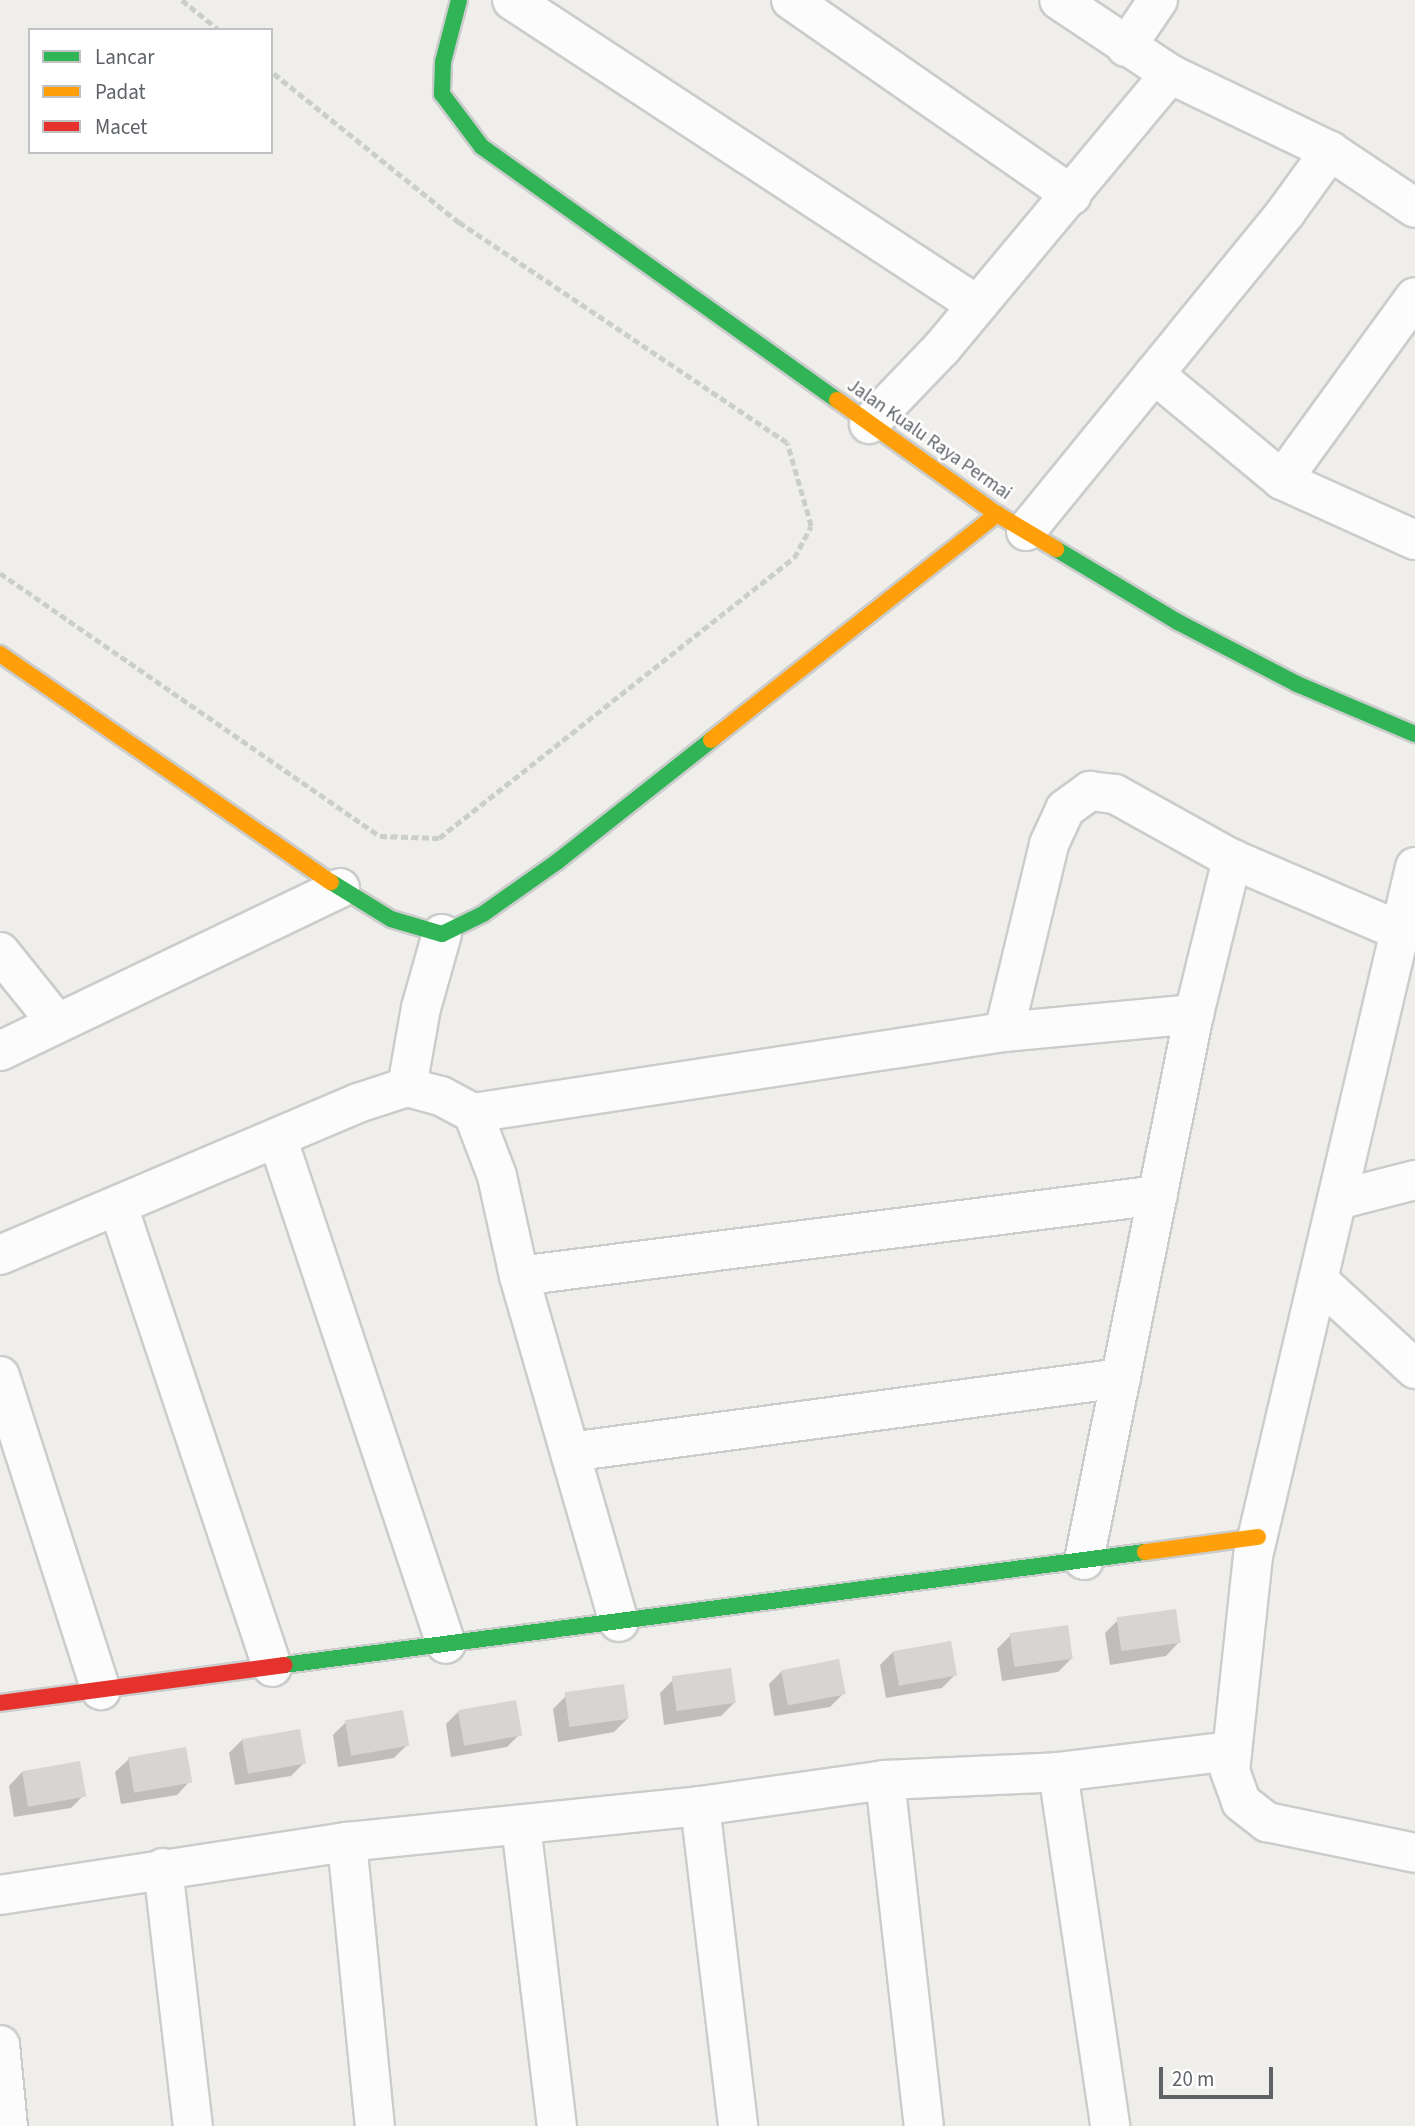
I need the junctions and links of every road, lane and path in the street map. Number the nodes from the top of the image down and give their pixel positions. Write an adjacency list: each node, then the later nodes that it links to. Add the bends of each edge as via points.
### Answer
1 (182, 0): 7 (path)
2 (459, 0): 17 (street, Jalan Kualu Raya Permai, via 443,62 442,94 482,147)
3 (512, 0): 14 (street)
4 (791, 0): 12 (street)
5 (1059, 0): 8 (street)
6 (1158, 0): 8 (street)
7 (217, 28)
8 (1126, 47): 10 (street)
9 (273, 74): 21 (path, via 459,223 787,443 811,526 794,558 439,838 380,836)
10 (1170, 74): 11 (street); 12 (street)
11 (1331, 150): 13 (street); 16 (street)
12 (1072, 195): 14 (street)
13 (1415, 208)
14 (976, 305): 17 (street)
15 (1408, 321): 18 (street)
16 (1154, 374): 18 (street); 19 (street)
17 (869, 424): 19 (street, Jalan Kualu Raya Permai)
18 (1282, 481): 20 (street)
19 (1012, 522): 23 (street, Jalan Kualu Raya Permai, via 1178,622 1297,684); 28 (street, via 558,861 483,914)
20 (1415, 540)
21 (0, 573)
22 (0, 654): 26 (street)
23 (1415, 734)
24 (1232, 859): 27 (street); 30 (street); 32 (street, via 1115,794 1090,791 1065,809 1049,845)
25 (1415, 867): 27 (street)
26 (340, 888): 28 (street, via 391,919); 31 (street)
27 (1400, 931): 39 (street)
28 (442, 934): 34 (street, via 421,1008)
29 (0, 952): 31 (street)
30 (1194, 1014): 32 (street); 38 (street)
31 (58, 1023): 33 (street)
32 (1004, 1032): 35 (street)
33 (0, 1051)
34 (407, 1087): 35 (street, via 441,1096); 36 (street, via 358,1102)
35 (473, 1113): 42 (street, via 497,1176)
36 (278, 1140): 40 (street); 51 (street)
37 (1415, 1180): 39 (street)
38 (1158, 1195): 42 (street); 46 (street)
39 (1337, 1200): 43 (street)
40 (118, 1206): 41 (street); 52 (street)
41 (0, 1255)
42 (519, 1276): 47 (street)
43 (1318, 1280): 44 (street); 48 (street)
44 (1415, 1369)
45 (0, 1376): 53 (street)
46 (1121, 1378): 47 (street); 49 (street)
47 (570, 1452): 50 (street)
48 (1258, 1537): 49 (street); 55 (street)
49 (1084, 1560): 50 (street)
50 (619, 1622): 51 (street)
51 (446, 1644): 52 (street)
52 (272, 1667): 53 (street)
53 (101, 1690): 54 (street)
54 (0, 1703)
55 (1232, 1751): 56 (street); 61 (street, via 1230,1771 1241,1802 1267,1822)
56 (1058, 1772): 57 (street); 71 (street)
57 (885, 1780): 58 (street); 70 (street)
58 (700, 1806): 59 (street); 69 (street)
59 (521, 1825): 60 (street); 68 (street)
60 (347, 1842): 62 (street); 67 (street)
61 (1415, 1853)
62 (163, 1868): 63 (street); 66 (street)
63 (0, 1895)
64 (0, 2045): 65 (street)
65 (8, 2126)
66 (193, 2126)
67 (375, 2126)
68 (557, 2126)
69 (738, 2126)
70 (924, 2126)
71 (1110, 2126)

